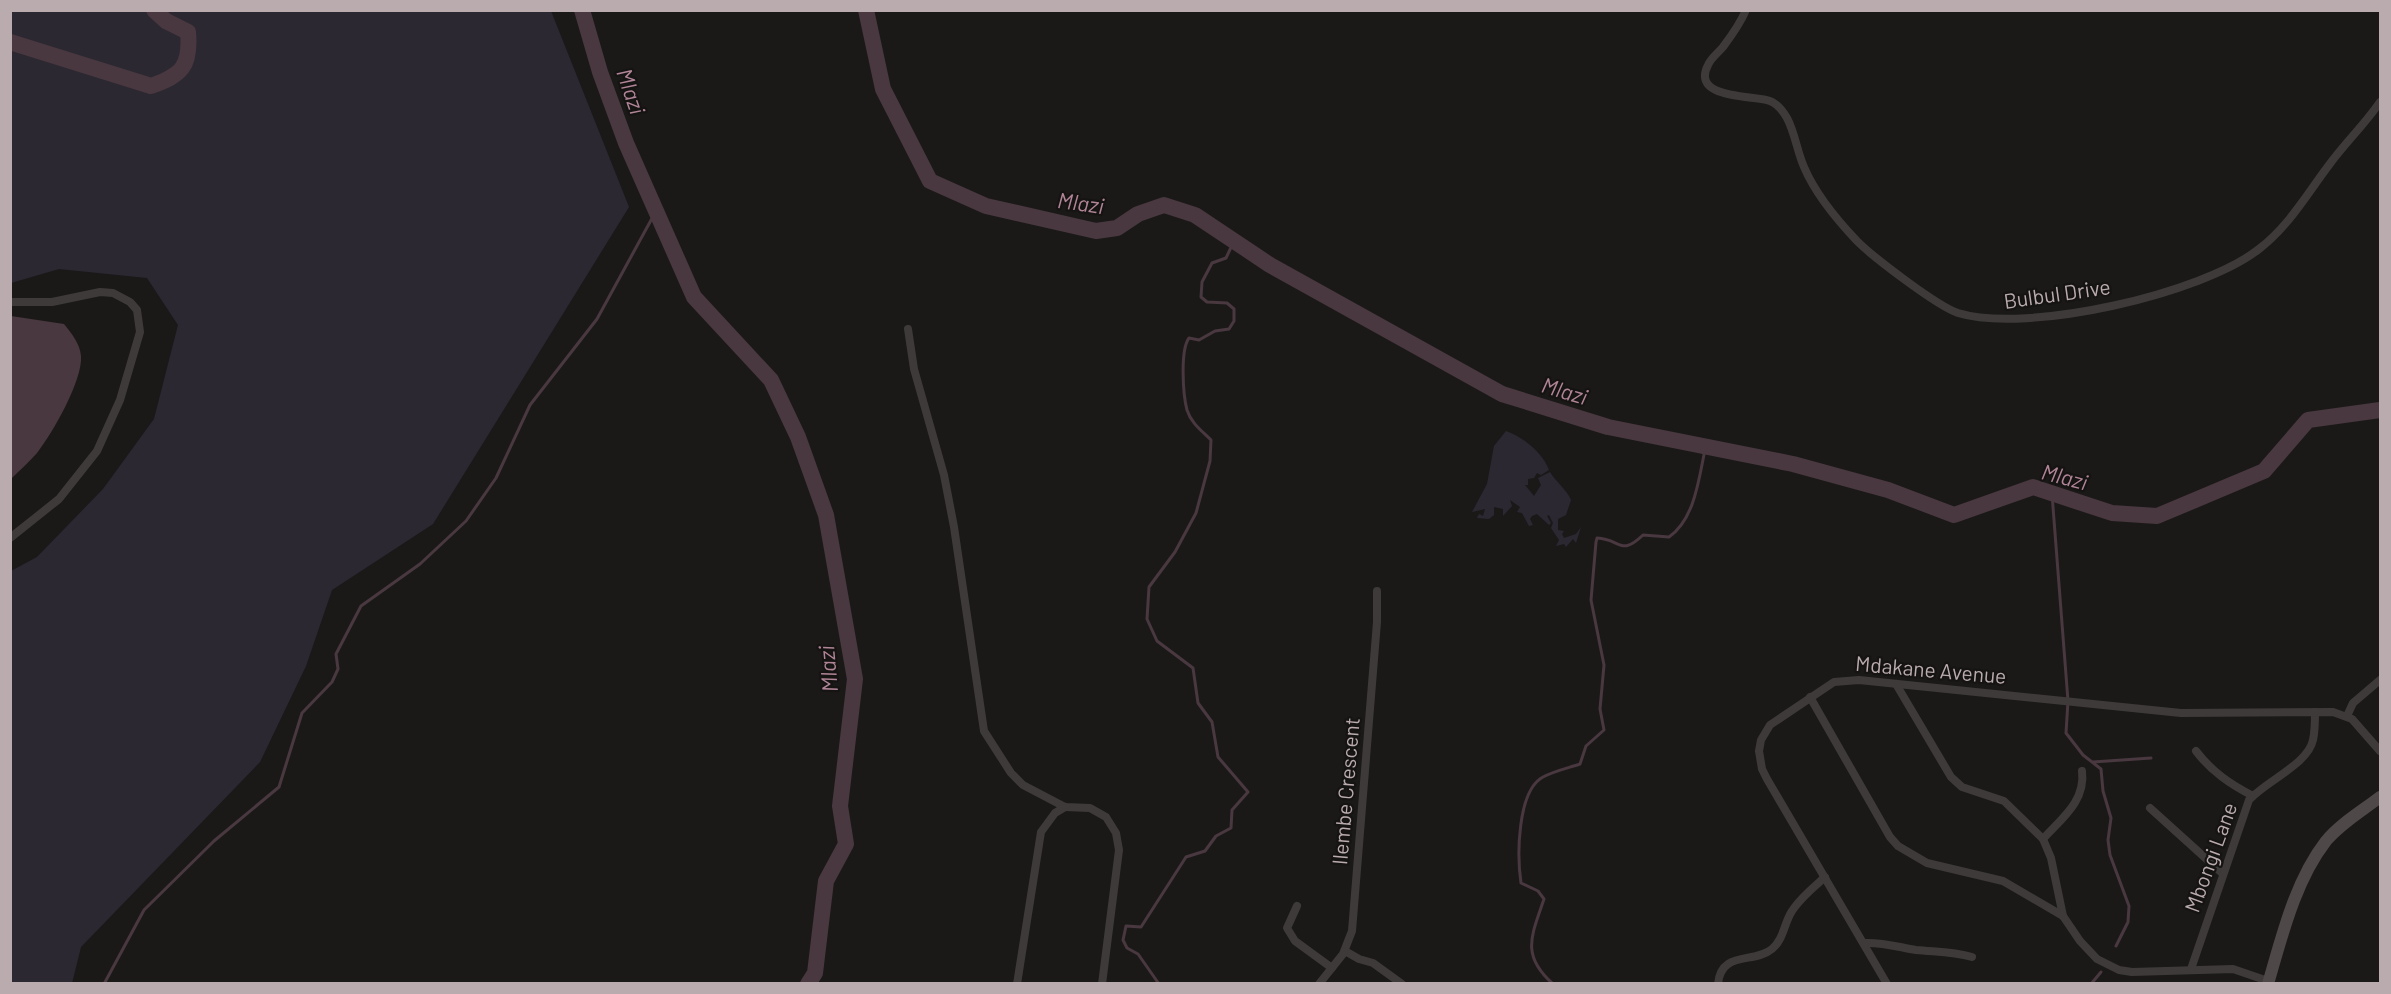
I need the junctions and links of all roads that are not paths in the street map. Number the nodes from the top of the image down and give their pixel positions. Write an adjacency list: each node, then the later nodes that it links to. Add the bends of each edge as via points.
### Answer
1 (1746, 10): 2 (street, Bulbul Drive, via 1709,63 1709,85 1724,93 1776,104 1790,124 1805,169 1857,241 1951,310 1984,318 2031,317 2142,300 2188,286 2232,265 2258,250 2289,220)
2 (2380, 102)
3 (10, 302): 5 (street, via 52,302 113,293 137,310 140,332 120,400 98,451 58,499)
4 (908, 329): 17 (street, via 914,369 944,475 954,527 984,731 1023,785)
5 (10, 538)
6 (1377, 591): 25 (street, Ilembe Crescent, via 1353,918)
7 (2380, 680): 11 (street, via 2353,702)
8 (1896, 684): 9 (street, Mdakane Avenue, via 1841,680); 10 (street, Mdakane Avenue, via 2181,713); 19 (street, via 1951,777 1962,787 2004,801)
9 (1810, 698): 21 (street, Mdakane Avenue, via 1770,725 1759,752 1767,779); 23 (street, via 1898,846 1927,863 2003,881)
10 (2315, 712): 11 (street, Mdakane Avenue); 15 (street, Mbongi Lane, via 2311,748)
11 (2347, 716): 13 (street)
12 (2196, 751): 15 (street, via 2225,781)
13 (2380, 751)
14 (2082, 771): 19 (street, via 2084,782 2079,797)
15 (2253, 796): 20 (street, Mbongi Lane)
16 (2380, 797): 29 (street, via 2335,832 2307,870)
17 (1065, 807): 30 (street, via 1047,821 1038,842); 31 (street, via 1081,806 1098,812 1112,825 1118,841)
18 (2150, 808): 20 (street)
19 (2043, 839): 23 (street, via 2052,858)
20 (2222, 873): 28 (street, Mbongi Lane)
21 (1825, 877): 24 (street, Mdakane Avenue); 34 (street, via 1793,909 1771,950 1731,961 1721,970)
22 (1297, 906): 27 (street, via 1287,928 1295,941)
23 (2063, 916): 28 (street, via 2080,941 2108,965 2132,972)
24 (1864, 943): 26 (street, via 1952,950); 35 (street, Mdakane Avenue)
25 (1345, 951): 27 (street, Ilembe Crescent); 33 (street, via 1373,963)
26 (1972, 957)
27 (1332, 968): 32 (street, Ilembe Crescent)
28 (2191, 969): 29 (street, via 2233,969)
29 (2268, 982)
30 (1017, 984)
31 (1102, 984)
32 (1319, 984)
33 (1402, 984)
34 (1718, 984)
35 (1887, 984)

